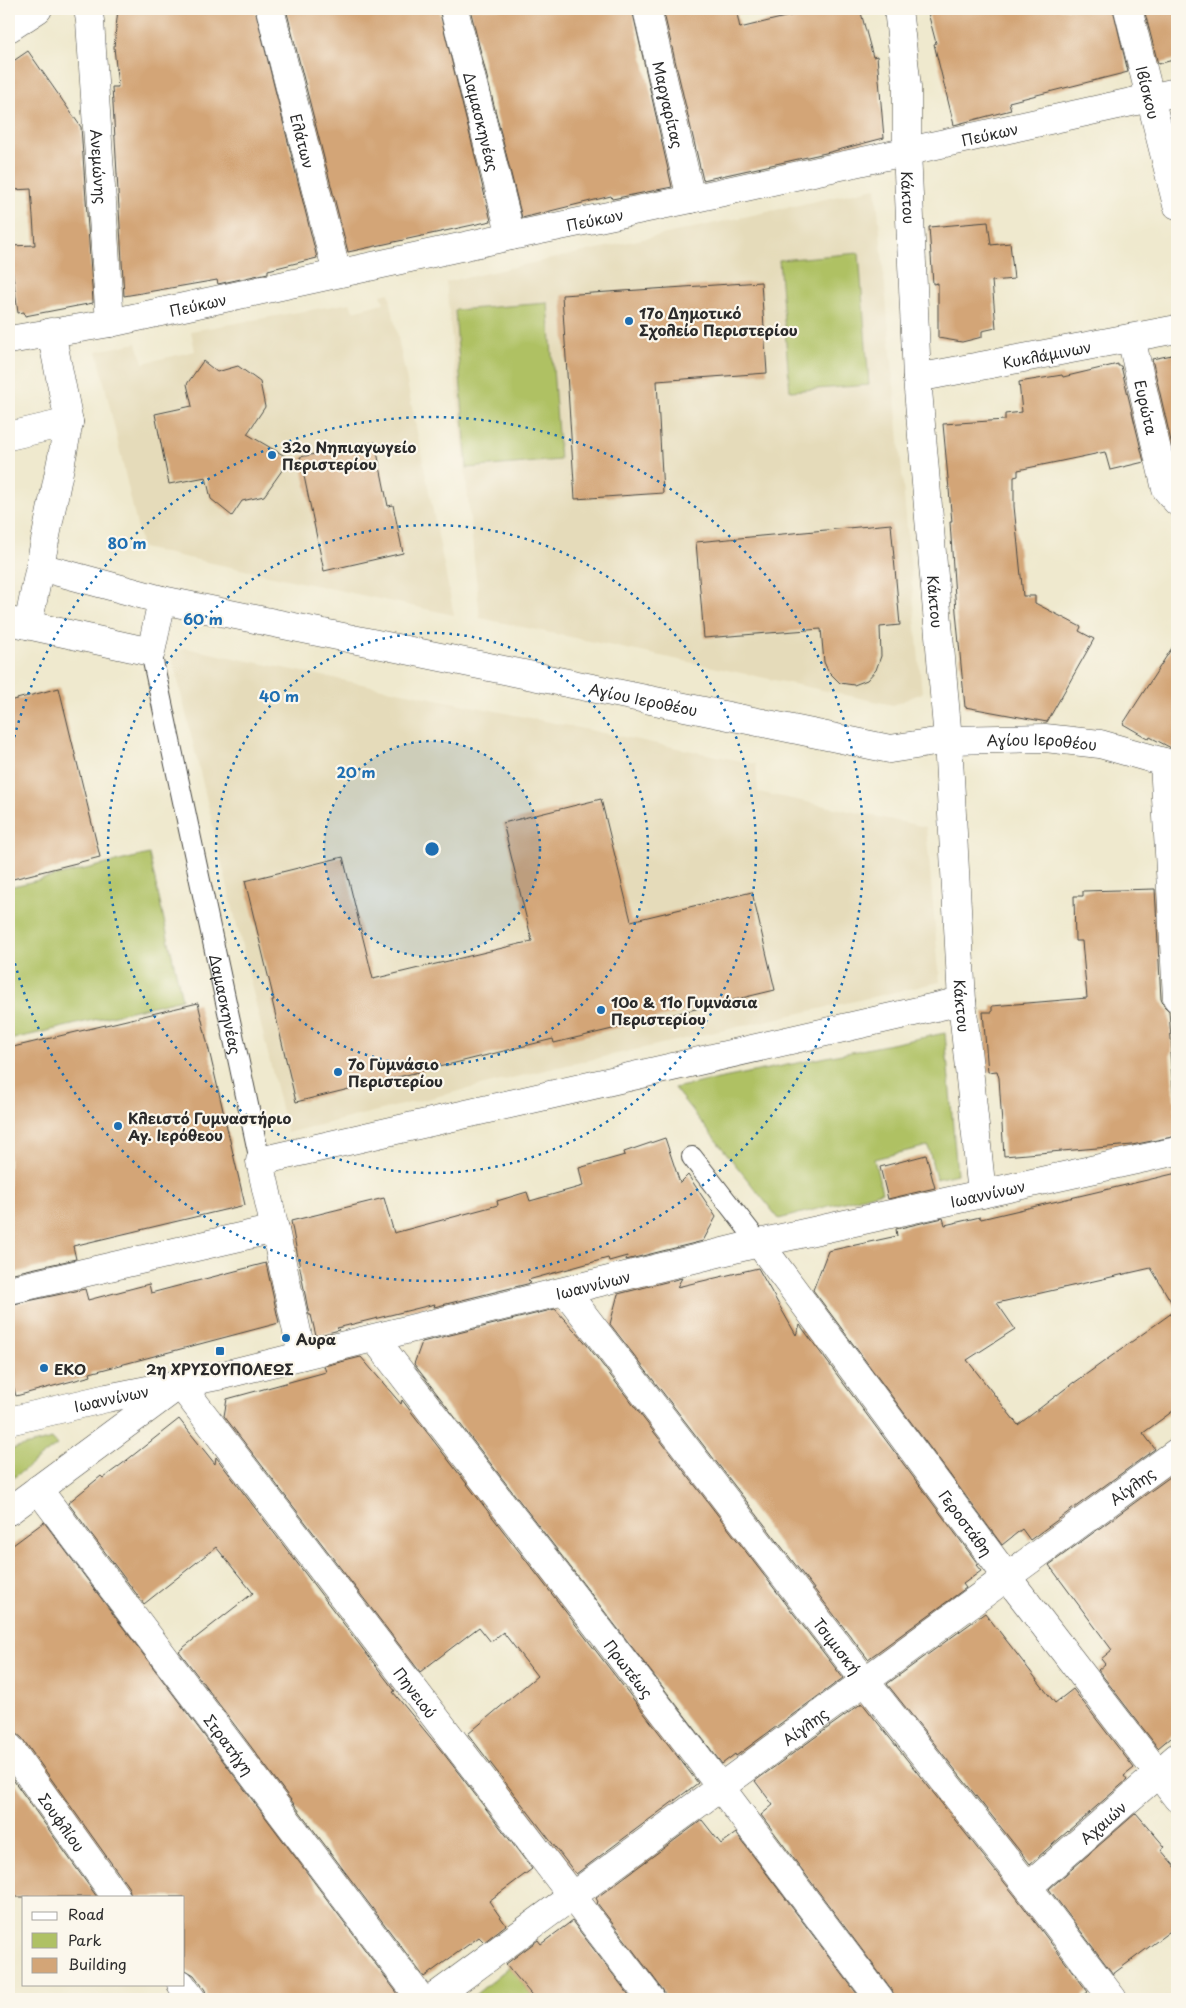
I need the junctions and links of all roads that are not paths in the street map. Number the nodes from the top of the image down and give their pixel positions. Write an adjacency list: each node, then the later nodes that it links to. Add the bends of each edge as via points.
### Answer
1 (38, 9): 8 (street)
2 (88, 9): 16 (street, Ανεμώνης)
3 (270, 9): 15 (street, Ελάτων)
4 (454, 9): 14 (street, Δαμασκηνέας)
5 (647, 9): 12 (street, Μαργαρίτας)
6 (898, 9): 11 (street, Κάκτου, via 907,87)
7 (1128, 9): 10 (street, Ιβίσκου)
8 (9, 28)
9 (1177, 92): 10 (street, Πεύκων)
10 (1150, 97): 11 (street, Πεύκων); 13 (street, Ιβίσκου)
11 (907, 150): 12 (street, Πεύκων); 21 (street, Κάκτου)
12 (691, 199): 14 (street, Πεύκων)
13 (1177, 205)
14 (511, 236): 15 (street, Πεύκων)
15 (337, 273): 16 (street, Πεύκων)
16 (110, 323): 18 (street, Πεύκων)
17 (1177, 329): 19 (street, Κυκλάμινων)
18 (51, 332): 20 (street, Πεύκων); 22 (street)
19 (1131, 338): 21 (street, Κυκλάμινων); 24 (street, Ευρώτα, via 1166,489)
20 (9, 340)
21 (917, 378): 29 (street, Κάκτου)
22 (69, 422): 23 (street); 25 (street)
23 (9, 436)
24 (1177, 502)
25 (40, 567): 26 (street, Αγίου Ιεροθέου); 27 (street)
26 (162, 600): 28 (street); 29 (street, Αγίου Ιεροθέου, via 890,749)
27 (19, 623): 28 (street)
28 (151, 652): 35 (lane, Δαμασκηνέας)
29 (948, 740): 30 (street, Αγίου Ιεροθέου, via 1045,738 1100,744); 32 (street, Κάκτου)
30 (1171, 765): 31 (street)
31 (1177, 998)
32 (962, 1001): 35 (street); 36 (street, Κάκτου)
33 (1177, 1151): 36 (street, Ιωαννίνων)
34 (692, 1158): 38 (lane)
35 (260, 1160): 37 (street, Δαμασκηνέας)
36 (982, 1194): 38 (street, Ιωαννίνων)
37 (275, 1229): 39 (street); 42 (street, Δαμασκηνέας)
38 (759, 1243): 40 (street, Ιωαννίνων); 48 (street, Γεροστάθη)
39 (9, 1290)
40 (566, 1292): 41 (street, Ιωαννίνων); 49 (street, Τσιμισκή)
41 (375, 1338): 42 (street, Ιωαννίνων); 52 (street, Πρωτέως)
42 (302, 1355): 43 (street, Ιωαννίνων)
43 (180, 1384): 44 (street, Ιωαννίνων); 46 (street); 56 (street, Πηνειού)
44 (9, 1420)
45 (1177, 1452): 48 (street, Αίγλης)
46 (38, 1489): 47 (street); 59 (street, Στρατήγη)
47 (9, 1511)
48 (1007, 1577): 49 (street, Αίγλης); 51 (street, Γεροστάθη)
49 (865, 1681): 52 (street, Αίγλης); 54 (street, Τσιμισκή)
50 (9, 1747): 55 (street, Σουφλίου)
51 (1168, 1764): 53 (street, Γεροστάθη); 54 (street, Αχαιών)
52 (720, 1788): 56 (street, Αίγλης); 62 (street, Πρωτέως)
53 (1177, 1798)
54 (1028, 1887): 63 (street, Τσιμισκή)
55 (115, 1896)
56 (572, 1897): 60 (street, Αίγλης); 61 (street, Πηνειού)
57 (182, 1986): 58 (street)
58 (192, 1999)
59 (421, 1999)
60 (432, 1999)
61 (651, 1999)
62 (880, 1999)
63 (1112, 1999)

